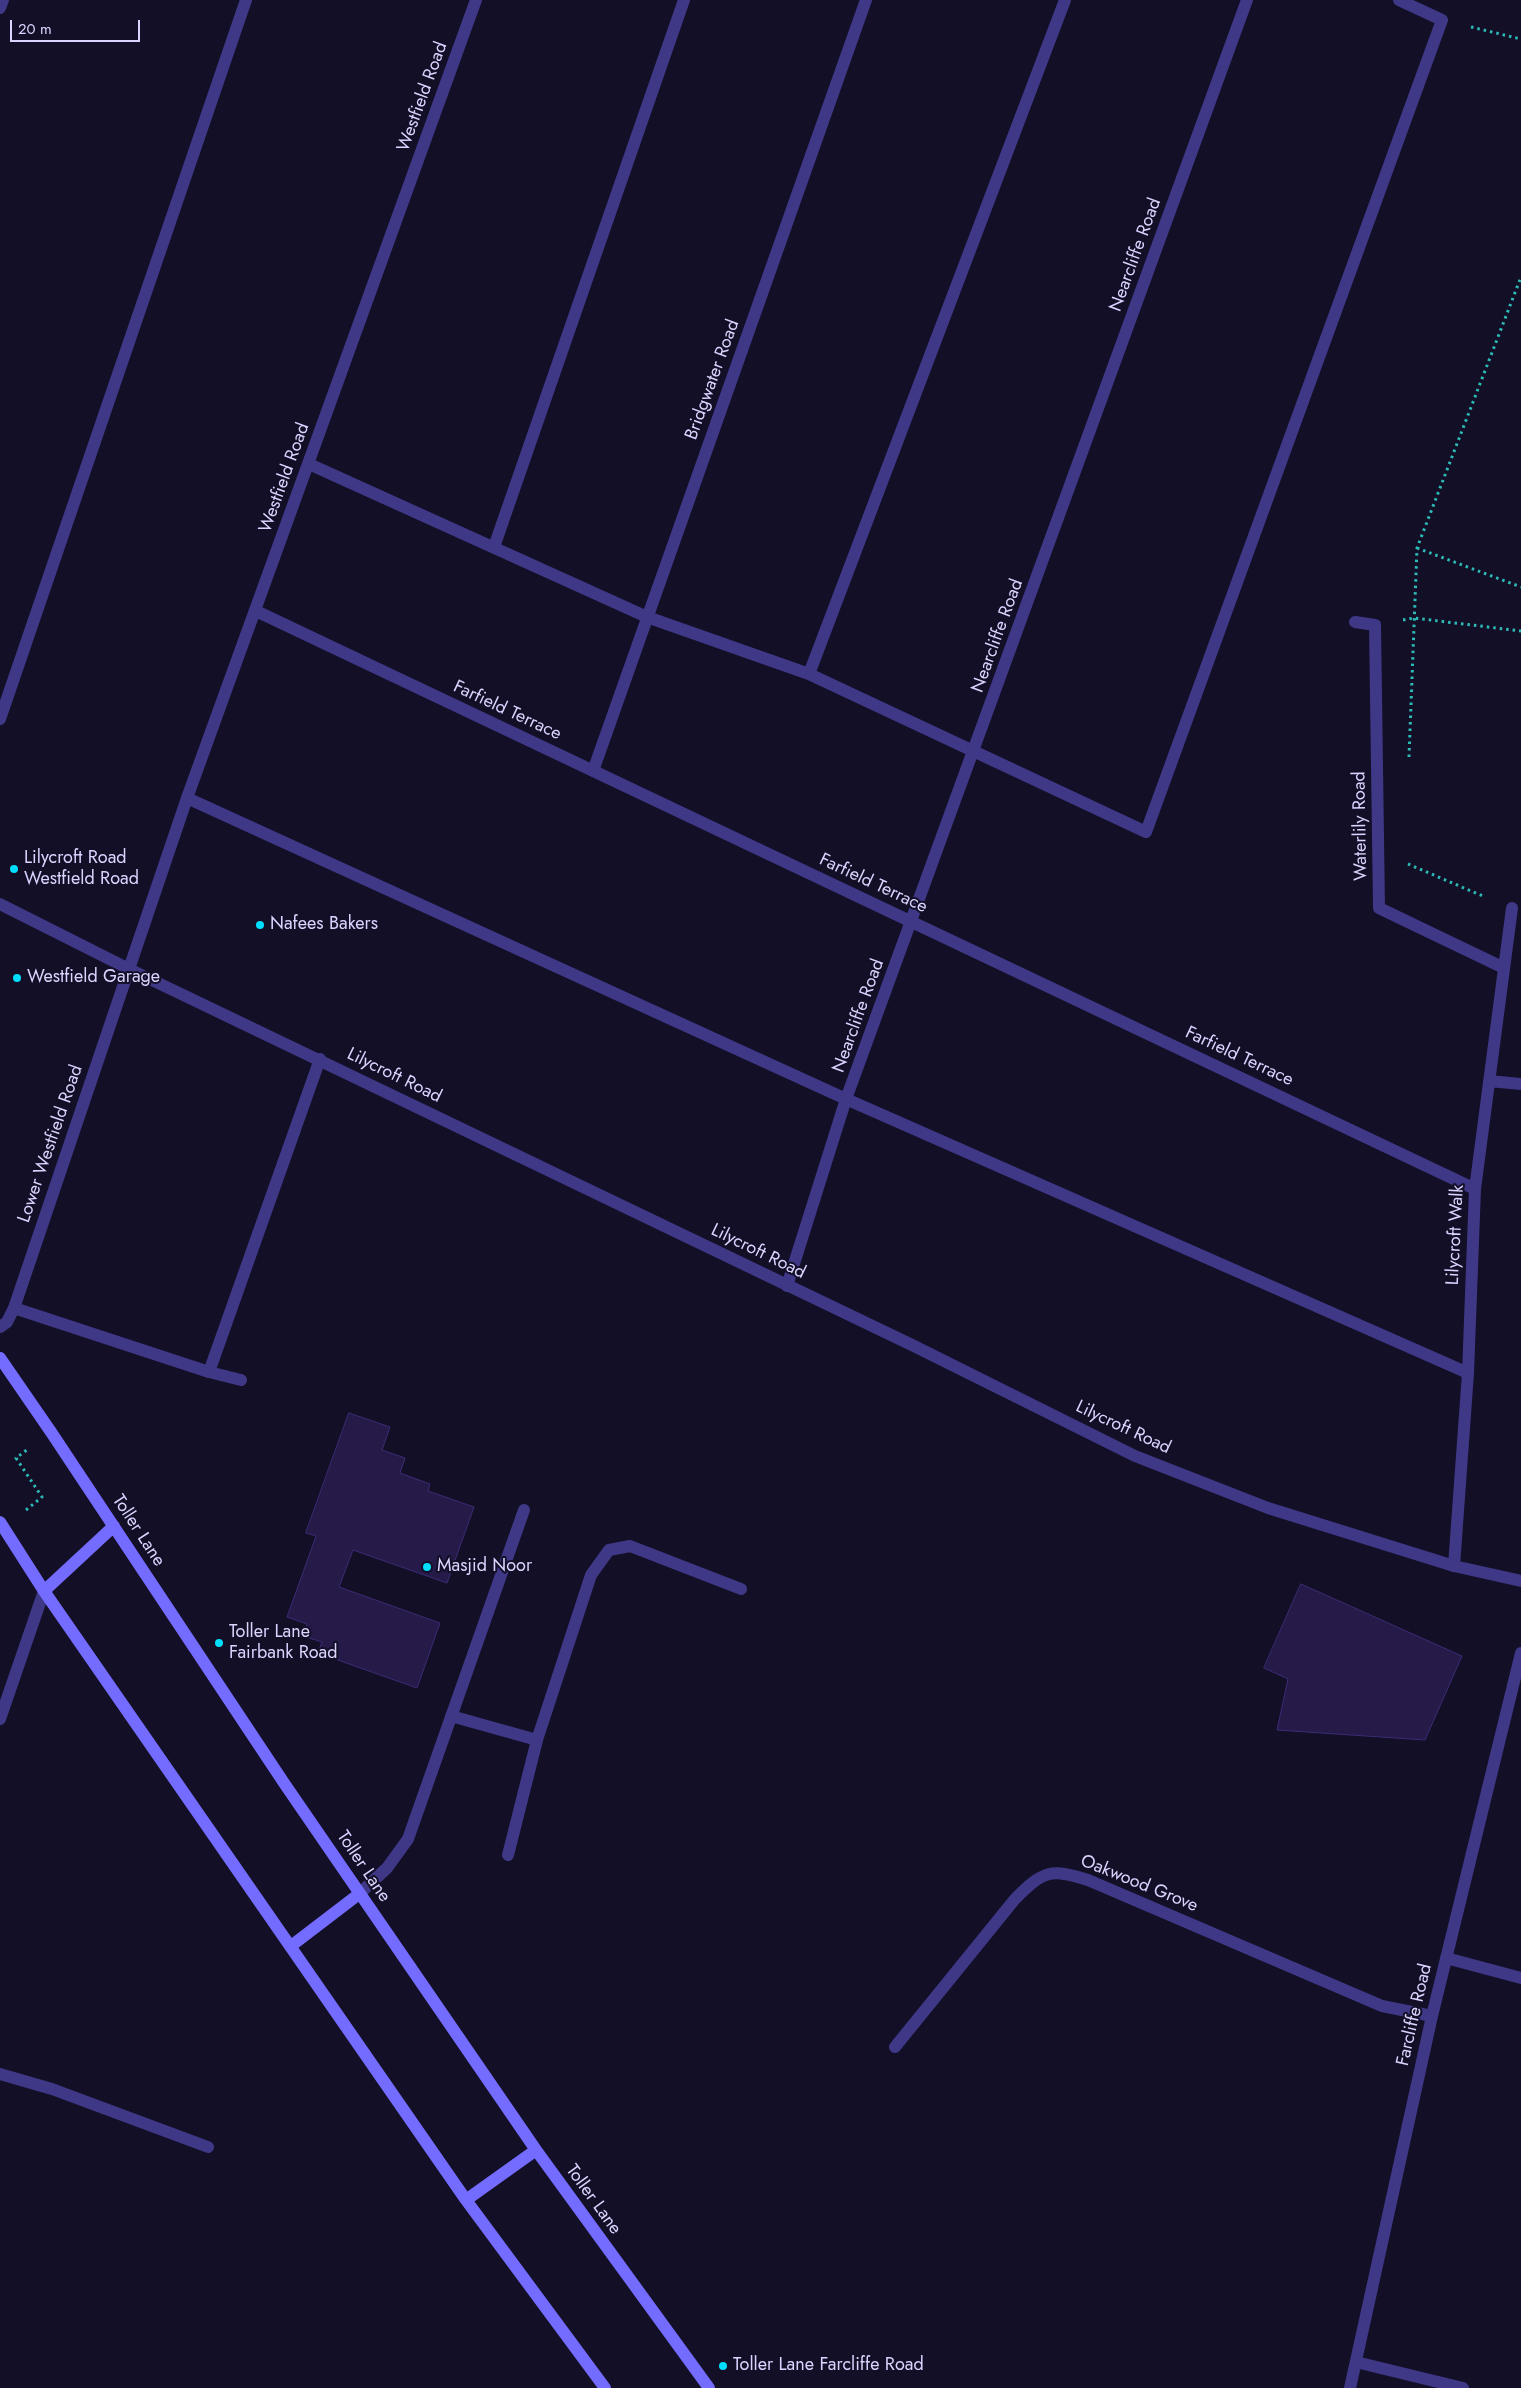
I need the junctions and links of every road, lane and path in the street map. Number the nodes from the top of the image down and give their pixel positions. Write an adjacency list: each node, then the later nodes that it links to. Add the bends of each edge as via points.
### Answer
1 (3, 0): 9 (street)
2 (246, 0): 24 (street)
3 (476, 0): 13 (street, Westfield Road)
4 (684, 0): 14 (street)
5 (866, 0): 18 (street, Bridgwater Road)
6 (1065, 0): 23 (street)
7 (1247, 0): 25 (street, Nearcliffe Road)
8 (1399, 0): 10 (street)
9 (0, 8)
10 (1442, 20): 11 (path); 25 (street, via 1146,832)
11 (1521, 39)
12 (1521, 277): 15 (path)
13 (309, 464): 14 (street); 17 (street, Westfield Road)
14 (494, 547): 18 (street)
15 (1417, 548): 16 (path); 19 (path)
16 (1521, 588)
17 (256, 611): 27 (street, Farfield Terrace); 28 (street, Westfield Road)
18 (647, 617): 23 (street); 27 (street, Bridgwater Road)
19 (1414, 618): 21 (path); 22 (path); 26 (path)
20 (1355, 622): 21 (street)
21 (1375, 624): 33 (street, Waterlily Road, via 1379,908)
22 (1521, 631)
23 (809, 674): 25 (street)
24 (0, 719)
25 (974, 751): 32 (street, Nearcliffe Road)
26 (1409, 765)
27 (593, 771): 32 (street, Farfield Terrace)
28 (188, 798): 34 (street, Westfield Road); 38 (street)
29 (1405, 863): 31 (path)
30 (0, 904): 34 (street, Lilycroft Road)
31 (1512, 908): 33 (street, Lilycroft Walk)
32 (912, 922): 38 (street, Nearcliffe Road); 39 (street, Farfield Terrace)
33 (1504, 968): 36 (street, Lilycroft Walk)
34 (129, 969): 35 (street, Lilycroft Road); 41 (street, Lower Westfield Road)
35 (320, 1059): 40 (street, Lilycroft Road); 44 (street)
36 (1490, 1081): 37 (street); 39 (street, Lilycroft Walk)
37 (1521, 1084)
38 (846, 1099): 40 (street, Nearcliffe Road); 45 (street)
39 (1475, 1189): 45 (street, Lilycroft Walk)
40 (787, 1286): 51 (street, Lilycroft Road, via 912,1344 1135,1456 1268,1508)
41 (14, 1308): 42 (street, Lower Westfield Road); 44 (street)
42 (0, 1327)
43 (0, 1358): 47 (main road, Toller Lane)
44 (210, 1372): 46 (street)
45 (1468, 1373): 51 (street, Lilycroft Walk)
46 (241, 1380)
47 (51, 1432): 49 (path, via 16,1458 42,1497); 50 (main road, Toller Lane)
48 (524, 1510): 56 (street)
49 (2, 1524): 54 (main road)
50 (114, 1526): 54 (main road); 60 (main road, Toller Lane)
51 (1454, 1566): 52 (street, Lilycroft Road)
52 (1521, 1581)
53 (741, 1589): 58 (street, via 630,1546 609,1550 591,1575)
54 (44, 1591): 57 (street); 61 (main road)
55 (1521, 1653): 62 (street, Farcliffe Road)
56 (452, 1716): 58 (street); 60 (street, via 408,1840 386,1868)
57 (0, 1719)
58 (537, 1740): 59 (street)
59 (508, 1856)
60 (359, 1894): 61 (main road); 68 (main road, Toller Lane)
61 (291, 1946): 69 (main road)
62 (1446, 1958): 63 (street); 64 (street, Farcliffe Road)
63 (1521, 1978)
64 (1432, 2016): 65 (street, Oakwood Grove, via 1382,2006 1088,1880 1056,1873 1033,1881 1015,1899); 70 (street, Farcliffe Road)
65 (895, 2047)
66 (0, 2074): 67 (street, via 52,2089)
67 (208, 2147)
68 (536, 2150): 69 (main road); 72 (main road, Toller Lane)
69 (466, 2200): 71 (main road)
70 (1356, 2362): 73 (street, Farcliffe Road); 74 (street)
71 (605, 2388)
72 (709, 2388)
73 (1350, 2388)
74 (1463, 2388)

